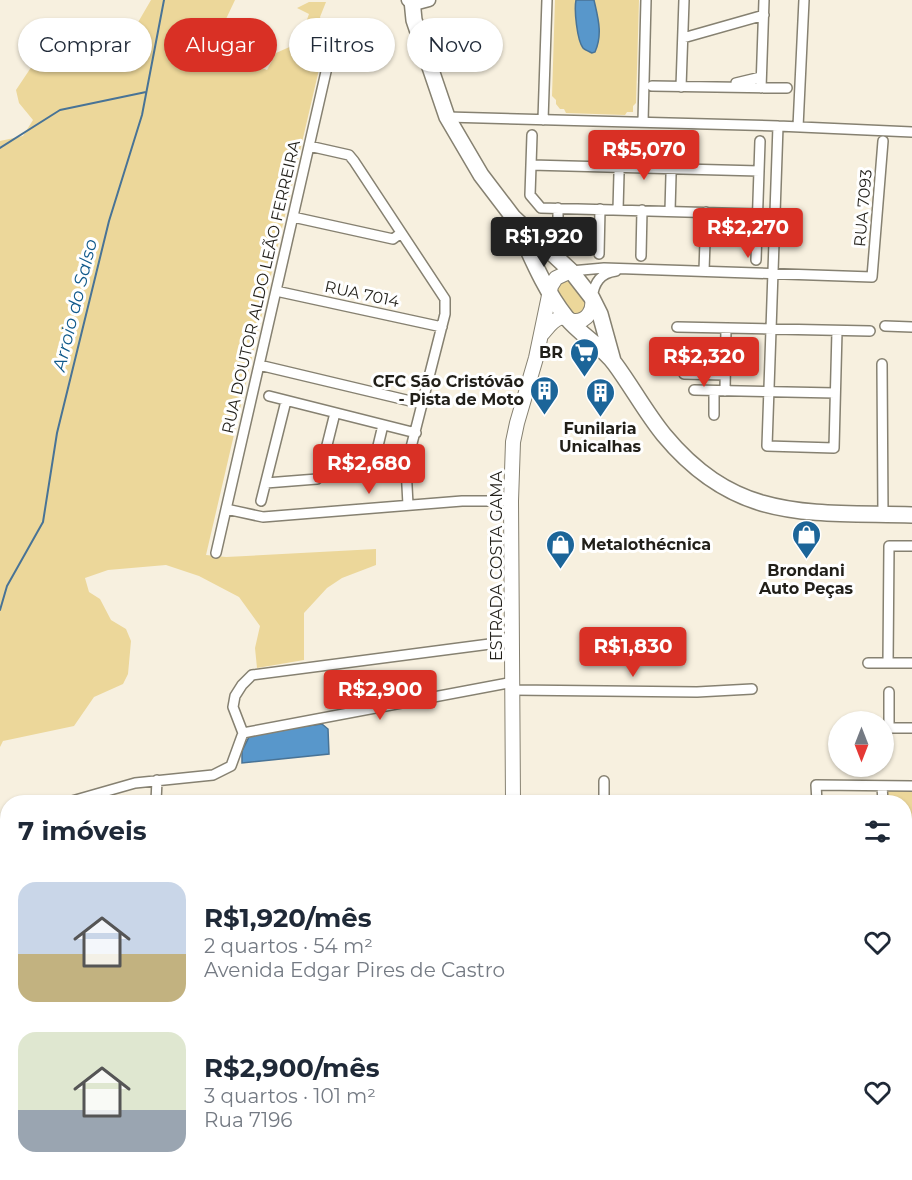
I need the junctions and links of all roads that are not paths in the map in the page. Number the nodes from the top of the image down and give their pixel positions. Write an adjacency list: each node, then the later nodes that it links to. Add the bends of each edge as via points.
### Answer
1 (547, 0): 17 (street)
2 (646, 0): 18 (street)
3 (684, 0): 8 (street)
4 (764, 0): 7 (street)
5 (804, 0): 20 (street)
6 (413, 4): 16 (main road)
7 (764, 15): 8 (street); 10 (street)
8 (683, 38): 12 (street)
9 (326, 72): 27 (street, RUA DOUTOR ALDO LEÃO FERREIRA)
10 (761, 77): 13 (street, via 736,83); 14 (street)
11 (652, 86): 12 (street)
12 (681, 87): 13 (street)
13 (736, 87): 14 (street)
14 (761, 88): 15 (street)
15 (787, 88)
16 (447, 117): 17 (street); 40 (main road)
17 (543, 120): 18 (street)
18 (643, 122): 19 (street)
19 (778, 126): 20 (street); 49 (street)
20 (798, 127): 21 (street)
21 (912, 132)
22 (532, 135): 28 (street)
23 (620, 137): 29 (street)
24 (672, 139): 30 (street)
25 (760, 141): 31 (street)
26 (883, 141): 49 (street, RUA 7093, via 872,277)
27 (309, 146): 39 (street, RUA DOUTOR ALDO LEÃO FERREIRA); 41 (street, via 349,154)
28 (531, 165): 29 (street); 32 (street, via 530,195 541,208)
29 (619, 167): 30 (street); 34 (street)
30 (671, 169): 31 (street); 36 (street)
31 (759, 171): 38 (street)
32 (558, 208): 33 (street); 42 (street, via 558,228)
33 (600, 209): 34 (street); 43 (street)
34 (618, 210): 35 (street)
35 (642, 210): 36 (street); 44 (street)
36 (670, 211): 37 (street)
37 (706, 212): 38 (street); 48 (street)
38 (758, 214): 45 (street)
39 (293, 217): 41 (street, via 393,239); 50 (street, RUA DOUTOR ALDO LEÃO FERREIRA)
40 (513, 217): 42 (main road); 51 (main road)
41 (401, 233): 55 (street, via 445,299)
42 (542, 244): 47 (main road)
43 (599, 254)
44 (641, 256)
45 (756, 260)
46 (622, 270): 47 (street); 48 (street); 52 (street, via 603,275)
47 (572, 271): 51 (main road, via 556,278); 52 (main road)
48 (704, 271): 49 (street)
49 (773, 274): 59 (street)
50 (276, 291): 55 (street, RUA 7014); 65 (street, RUA DOUTOR ALDO LEÃO FERREIRA)
51 (550, 293): 53 (main road); 62 (main road, ESTRADA COSTA GAMA)
52 (592, 298): 53 (main road, via 587,317); 63 (main road)
53 (567, 319): 62 (main road, via 556,320); 63 (main road)
54 (885, 326): 57 (street)
55 (442, 327): 74 (street)
56 (676, 327): 58 (street)
57 (912, 327)
58 (726, 328): 59 (street); 67 (street)
59 (770, 329): 60 (street); 70 (street)
60 (837, 331): 61 (street); 71 (street)
61 (870, 331)
62 (542, 334): 84 (main road, ESTRADA COSTA GAMA, via 513,442)
63 (613, 361): 87 (main road, via 684,457 732,493 792,510)
64 (882, 364): 87 (street)
65 (259, 365): 74 (street); 86 (street, RUA DOUTOR ALDO LEÃO FERREIRA)
66 (684, 374): 67 (street)
67 (725, 375): 69 (street)
68 (694, 390): 69 (street)
69 (720, 391): 70 (street); 76 (street)
70 (768, 392): 71 (street); 71 (street, via 766,446 834,448)
71 (836, 393)
72 (269, 396): 73 (street)
73 (286, 401): 75 (street); 82 (street)
74 (423, 404): 78 (street)
75 (335, 413): 77 (street); 79 (street)
76 (714, 415)
77 (383, 425): 78 (street); 80 (street, via 366,475)
78 (416, 433): 85 (street, via 406,467)
79 (325, 453)
80 (388, 473)
81 (317, 479): 82 (street)
82 (266, 483): 83 (street)
83 (261, 501)
84 (511, 501): 85 (street); 91 (main road, ESTRADA COSTA GAMA)
85 (408, 505): 86 (street, via 263,517)
86 (226, 509): 90 (street, RUA DOUTOR ALDO LEÃO FERREIRA)
87 (883, 514): 88 (main road)
88 (912, 515)
89 (912, 546): 93 (street, via 889,546)
90 (216, 553)
91 (513, 641): 95 (main road, ESTRADA COSTA GAMA); 101 (street, via 252,675 235,696 233,707)
92 (868, 663): 93 (street)
93 (888, 663): 94 (street)
94 (912, 663)
95 (513, 686): 96 (street, via 697,692); 101 (street); 108 (main road, ESTRADA COSTA GAMA)
96 (752, 689)
97 (889, 692): 98 (street)
98 (887, 711)
99 (894, 728): 100 (street)
100 (912, 728)
101 (243, 733): 102 (street, via 235,759 224,771)
102 (157, 780): 106 (street); 107 (street)
103 (604, 781): 109 (street)
104 (882, 786): 105 (street); 110 (street, via 816,786); 111 (street)
105 (912, 786)
106 (96, 795)
107 (156, 795)
108 (513, 795)
109 (603, 795)
110 (817, 795)
111 (883, 795)

